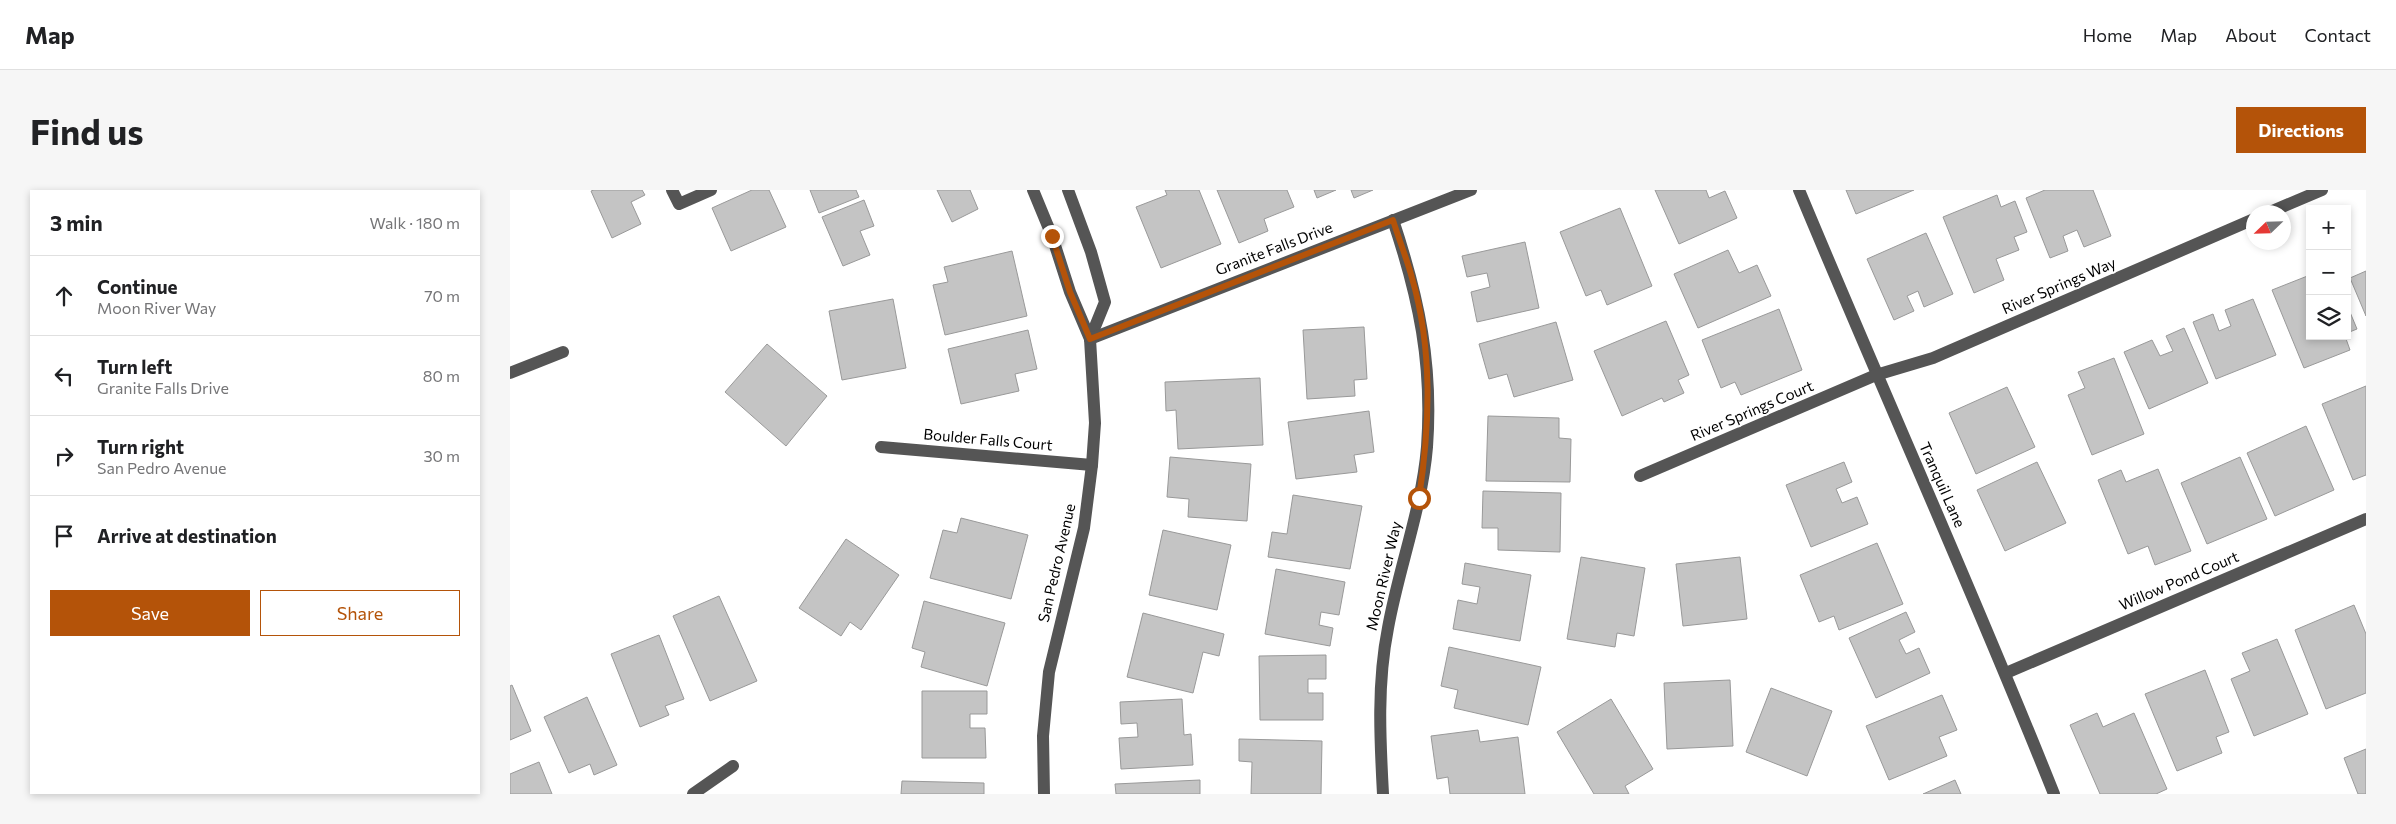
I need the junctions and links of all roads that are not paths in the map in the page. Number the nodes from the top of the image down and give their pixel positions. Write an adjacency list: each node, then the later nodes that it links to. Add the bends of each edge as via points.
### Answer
1 (672, 190): 2 (street, via 679,204)
2 (712, 190)
3 (1033, 190): 11 (street, San Pedro Avenue)
4 (1068, 190): 11 (street, San Pedro Avenue, via 1105,302)
5 (1471, 190): 9 (street, Granite Falls Drive)
6 (1799, 190): 14 (street, Tranquil Lane)
7 (2322, 190): 8 (street)
8 (2287, 205)
9 (1393, 220): 11 (street, Granite Falls Drive); 23 (street, Moon River Way, via 1413,280 1425,346 1429,397 1427,448 1419,498 1391,612 1382,672 1380,735)
10 (2246, 223): 14 (street, River Springs Way, via 1933,358)
11 (1090, 339): 16 (street, San Pedro Avenue, via 1094,423)
12 (563, 352): 13 (street)
13 (510, 373)
14 (1876, 375): 17 (street, River Springs Court); 19 (street, Tranquil Lane)
15 (880, 447): 16 (street, Boulder Falls Court)
16 (1092, 465): 22 (street, San Pedro Avenue, via 1084,528 1062,610 1050,672 1043,736)
17 (1640, 476)
18 (2366, 519): 19 (street, Willow Pond Court)
19 (2006, 673): 24 (street, Tranquil Lane)
20 (733, 766): 21 (street)
21 (693, 794)
22 (1044, 794)
23 (1383, 794)
24 (2054, 794)

